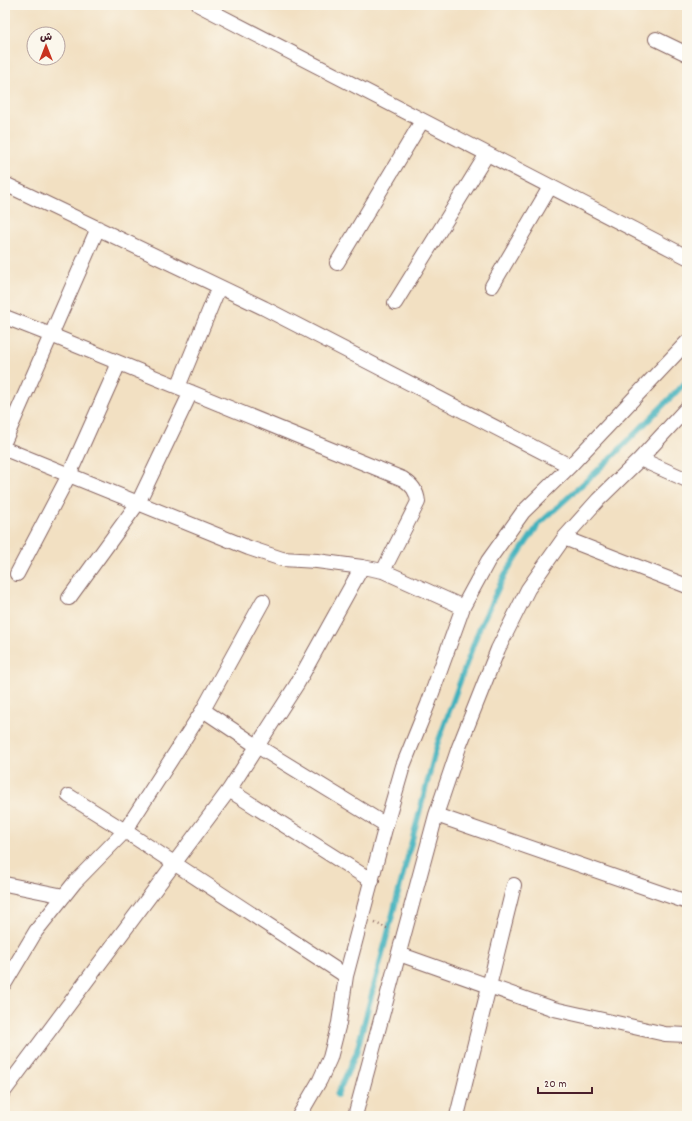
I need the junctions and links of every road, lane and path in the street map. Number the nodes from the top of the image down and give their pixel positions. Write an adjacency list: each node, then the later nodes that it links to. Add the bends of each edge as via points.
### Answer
1 (199, 5): 4 (street)
2 (656, 39): 3 (street)
3 (687, 54)
4 (422, 121): 5 (street); 10 (street)
5 (487, 154): 7 (street); 13 (street)
6 (5, 184): 8 (street)
7 (550, 187): 9 (street); 12 (street)
8 (98, 228): 11 (street); 15 (street)
9 (687, 257)
10 (337, 263)
11 (219, 286): 18 (street); 24 (street)
12 (492, 286)
13 (395, 303)
14 (5, 317): 15 (street)
15 (51, 335): 17 (street); 21 (street)
16 (687, 342): 24 (street)
17 (119, 363): 18 (street); 25 (street)
18 (178, 387): 19 (street)
19 (191, 392): 27 (street); 30 (street, via 410,484 418,496 418,502)
20 (687, 408): 23 (street)
21 (5, 440)
22 (5, 449): 25 (street)
23 (640, 459): 26 (street); 28 (street)
24 (570, 466): 35 (street, via 523,512 488,561)
25 (69, 475): 27 (street); 31 (street)
26 (687, 480)
27 (138, 503): 29 (street, via 282,559); 33 (street)
28 (564, 538): 32 (street); 40 (street, via 528,589 498,649)
29 (362, 567): 30 (street); 37 (street, via 297,684)
30 (383, 571): 35 (street)
31 (17, 574)
32 (687, 586)
33 (69, 598)
34 (263, 601): 36 (street)
35 (463, 607): 41 (street, via 403,766)
36 (203, 710): 37 (street); 42 (street)
37 (257, 746): 38 (street); 41 (street)
38 (229, 790): 43 (street); 44 (street)
39 (69, 796): 42 (street)
40 (436, 815): 48 (street); 51 (street)
41 (386, 825): 44 (street)
42 (125, 831): 43 (street); 47 (street)
43 (174, 864): 52 (street); 56 (street)
44 (372, 881): 52 (street)
45 (5, 884): 47 (street)
46 (514, 885): 54 (street)
47 (64, 896): 53 (street, via 36,931)
48 (687, 902)
49 (369, 921): 50 (path)
50 (392, 930)
51 (399, 954): 54 (street); 58 (street)
52 (346, 976): 57 (street, via 339,1023 330,1058)
53 (5, 983)
54 (489, 986): 55 (street, via 561,1011 665,1034); 59 (street)
55 (687, 1035)
56 (5, 1090)
57 (299, 1116)
58 (355, 1116)
59 (457, 1116)

